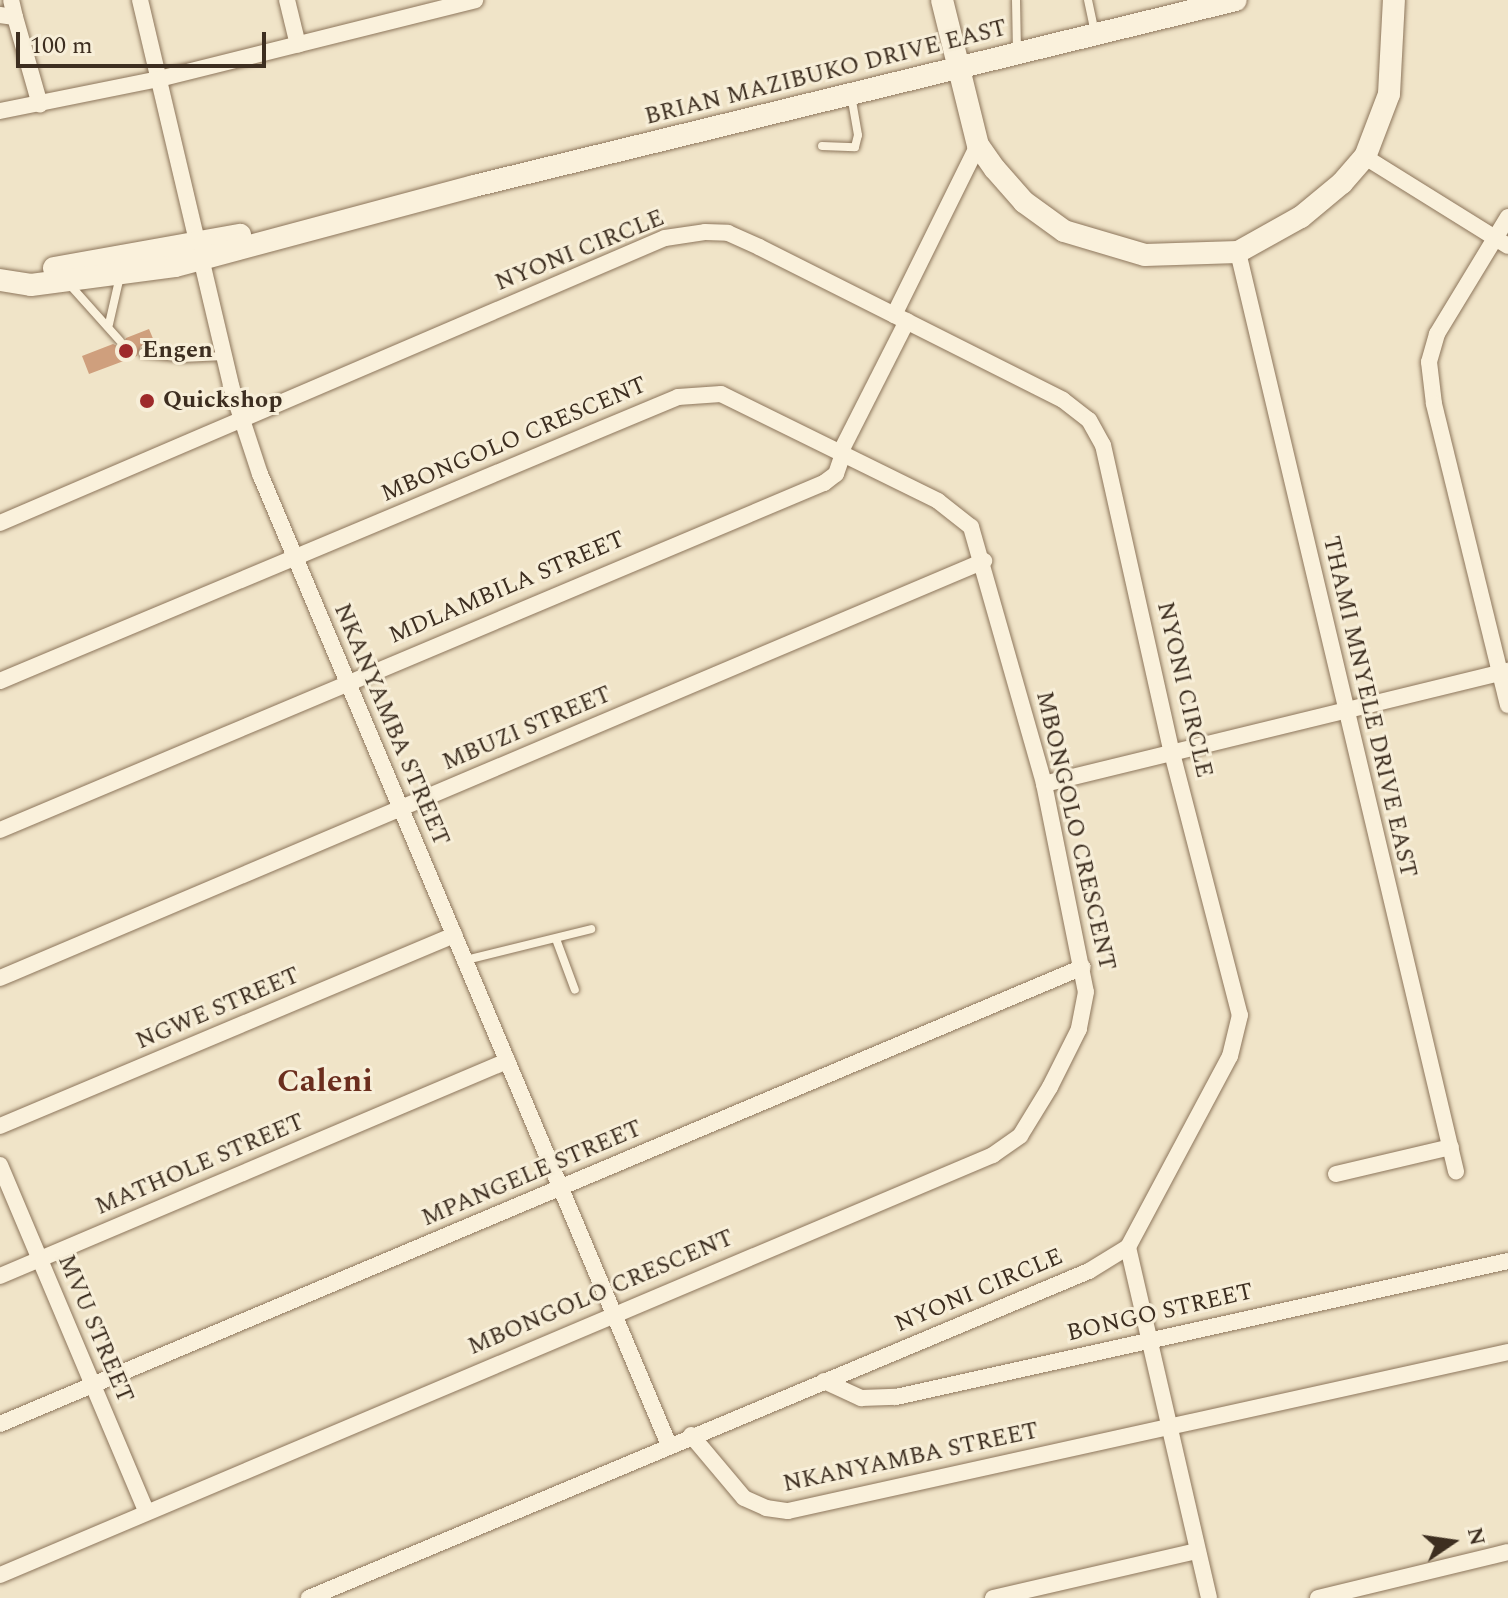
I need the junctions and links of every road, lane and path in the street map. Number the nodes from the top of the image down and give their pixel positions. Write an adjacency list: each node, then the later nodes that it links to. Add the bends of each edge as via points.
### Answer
1 (140, 0): 14 (street, NKANYAMBA STREET)
2 (287, 0): 11 (street)
3 (475, 0): 11 (street)
4 (942, 0): 13 (street)
5 (1016, 0): 12 (lane)
6 (1088, 0): 10 (lane)
7 (1236, 0): 10 (street, BRIAN MAZIBUKO DRIVE EAST)
8 (1394, 0): 20 (street, via 1389,94)
9 (9, 11): 16 (street)
10 (1095, 34): 12 (street, BRIAN MAZIBUKO DRIVE EAST)
11 (298, 45): 14 (street)
12 (1017, 53): 13 (street, BRIAN MAZIBUKO DRIVE EAST)
13 (959, 68): 15 (street, BRIAN MAZIBUKO DRIVE EAST); 18 (street)
14 (159, 79): 16 (street); 23 (street, NKANYAMBA STREET)
15 (851, 94): 19 (lane, via 855,147); 23 (street, BRIAN MAZIBUKO DRIVE EAST)
16 (40, 105): 17 (street)
17 (0, 111)
18 (978, 145): 24 (street, via 1024,202 1085,240 1145,255); 28 (street)
19 (822, 146)
20 (1365, 157): 22 (street); 24 (street, via 1301,217)
21 (1508, 217): 22 (street)
22 (1501, 242): 40 (street, via 1437,334 1429,362 1434,404)
23 (201, 251): 25 (street, BRIAN MAZIBUKO DRIVE EAST); 26 (street, BRIAN MAZIBUKO DRIVE EAST); 32 (street, NKANYAMBA STREET)
24 (1238, 252): 44 (street, THAMI MNYELE DRIVE EAST)
25 (120, 276): 27 (street, BRIAN MAZIBUKO DRIVE EAST); 29 (lane)
26 (5, 280): 27 (street, BRIAN MAZIBUKO DRIVE EAST, via 31,285)
27 (65, 281): 29 (lane)
28 (901, 318): 33 (street, NYONI CIRCLE, via 740,238 718,232 678,235); 34 (street); 45 (street, NYONI CIRCLE, via 1063,400 1096,430 1112,477)
29 (109, 325): 30 (lane)
30 (120, 341)
31 (143, 353): 32 (lane, via 181,358)
32 (224, 355): 33 (street, NKANYAMBA STREET)
33 (241, 421): 37 (street, NYONI CIRCLE); 38 (street, NKANYAMBA STREET)
34 (842, 454): 35 (street, MBONGOLO CRESCENT); 36 (street); 38 (street, MBONGOLO CRESCENT, via 733,399 698,392)
35 (876, 471): 36 (street, MDLAMBILA STREET); 39 (street, MBONGOLO CRESCENT, via 963,518)
36 (836, 474): 42 (street, MDLAMBILA STREET)
37 (0, 523)
38 (295, 558): 41 (street, MBONGOLO CRESCENT); 42 (street, NKANYAMBA STREET)
39 (984, 561): 46 (street, MBONGOLO CRESCENT); 47 (street, MBUZI STREET)
40 (1504, 672): 43 (street); 44 (street)
41 (0, 681)
42 (347, 681): 47 (street, NKANYAMBA STREET); 48 (street, MDLAMBILA STREET)
43 (1508, 705)
44 (1345, 712): 45 (street); 58 (street, THAMI MNYELE DRIVE EAST)
45 (1172, 753): 46 (street); 63 (street, NYONI CIRCLE, via 1236,986 1239,1026 1230,1056)
46 (1044, 784): 53 (street, MBONGOLO CRESCENT)
47 (401, 809): 50 (street, NKANYAMBA STREET); 54 (street, MBUZI STREET)
48 (0, 830)
49 (591, 929): 51 (lane)
50 (454, 935): 52 (street, NKANYAMBA STREET); 57 (street, NGWE STREET)
51 (556, 939): 52 (lane); 55 (lane)
52 (465, 960): 56 (street, NKANYAMBA STREET)
53 (1083, 967): 62 (street, MPANGELE STREET); 67 (street, MBONGOLO CRESCENT, via 1086,992 1079,1029 1050,1087 1012,1144)
54 (0, 978)
55 (575, 990)
56 (507, 1061): 62 (street, NKANYAMBA STREET); 64 (street, MATHOLE STREET)
57 (0, 1126)
58 (1451, 1147): 60 (street, THAMI MNYELE DRIVE EAST); 61 (street)
59 (0, 1165): 64 (street, MVU STREET)
60 (1456, 1171)
61 (1336, 1174)
62 (561, 1188): 67 (street, NKANYAMBA STREET); 71 (street, MPANGELE STREET)
63 (1128, 1247): 68 (street); 70 (street, NYONI CIRCLE, via 1089,1271)
64 (39, 1259): 66 (street, MATHOLE STREET); 71 (street, MVU STREET)
65 (1508, 1261): 68 (street, BONGO STREET)
66 (0, 1276)
67 (614, 1313): 75 (street, NKANYAMBA STREET); 76 (street, MBONGOLO CRESCENT)
68 (1150, 1339): 70 (street, BONGO STREET, via 896,1397 861,1398); 73 (street)
69 (1508, 1352): 73 (street, NKANYAMBA STREET)
70 (824, 1381): 74 (street, NYONI CIRCLE)
71 (94, 1384): 72 (street, MPANGELE STREET); 76 (street, MVU STREET)
72 (0, 1424)
73 (1169, 1427): 74 (street, NKANYAMBA STREET, via 788,1511 744,1498); 77 (street)
74 (691, 1435): 75 (street, NYONI CIRCLE)
75 (669, 1445): 80 (street, NYONI CIRCLE)
76 (146, 1511): 79 (street, MBONGOLO CRESCENT)
77 (1197, 1551): 81 (street); 82 (street)
78 (1508, 1552): 83 (street)
79 (0, 1575)
80 (309, 1598)
81 (993, 1598)
82 (1209, 1598)
83 (1318, 1598)

